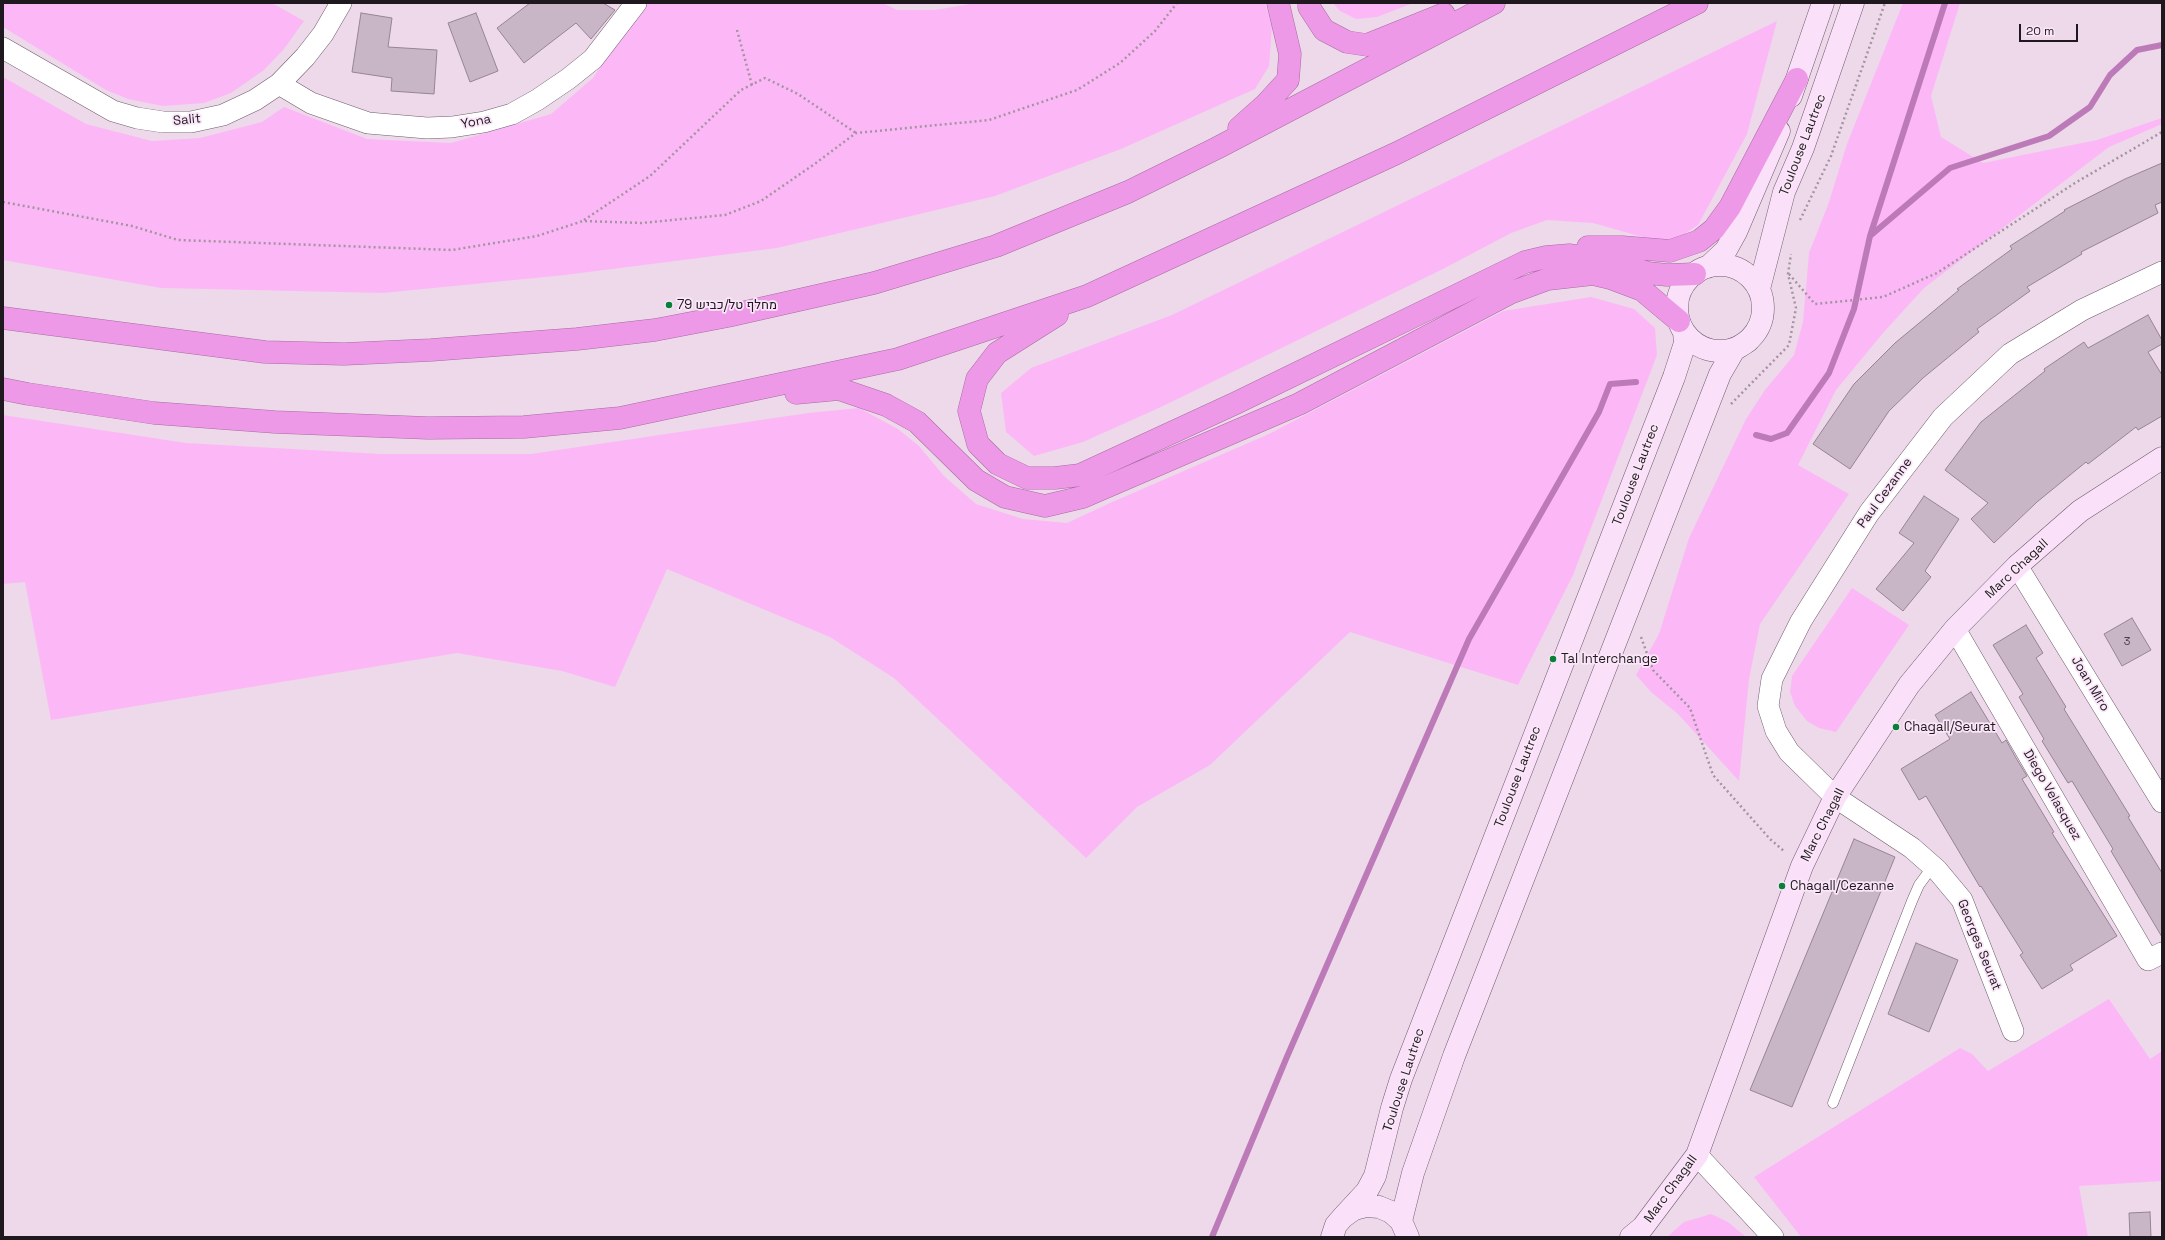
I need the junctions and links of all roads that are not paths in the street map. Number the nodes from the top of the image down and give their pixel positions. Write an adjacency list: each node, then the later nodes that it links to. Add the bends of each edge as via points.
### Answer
1 (341, 3): 12 (street, Salit, via 310,52)
2 (636, 3): 12 (street, Yona, via 593,59 568,79 512,114 484,122 427,128 368,123 311,103)
3 (1278, 3): 13 (highway, via 1290,54 1288,80 1266,104)
4 (1308, 3): 5 (highway, via 1324,30 1347,42 1366,45 1418,26)
5 (1469, 3)
6 (1494, 3): 13 (highway)
7 (1697, 3): 18 (highway, via 1397,153)
8 (1823, 3): 11 (main road)
9 (1853, 3): 17 (main road, Toulouse Lautrec, via 1784,192)
10 (3, 48): 12 (street, Salit, via 113,111 163,122 191,122 223,115 255,100)
11 (1797, 79): 14 (highway, via 1730,207 1714,229 1699,241 1670,251 1596,246 1565,249 1552,251); 15 (main road, via 1736,232 1726,250)
12 (279, 84)
13 (1217, 148): 19 (highway, via 1128,192 996,246 874,283 655,330 577,339 344,354 257,351)
14 (1525, 262): 15 (highway, via 1570,255 1614,262 1648,273 1667,275); 18 (highway, via 1236,403 1080,475 1027,478 998,464 978,444 969,411 978,379 997,353)
15 (1701, 270): 17 (main road, via 1720,265 1732,266 1743,271); 20 (main road, via 1685,283 1679,295 1677,308)
16 (2162, 272): 27 (street, Paul Cezanne, via 2082,310 2010,354 1948,412 1869,513 1814,601 1772,679 1768,706 1776,731 1789,752)
17 (1759, 289): 21 (main road, via 1763,303 1762,317 1757,330)
18 (1087, 296): 23 (highway, via 898,359)
19 (3, 318)
20 (1681, 326): 21 (main road, via 1694,342 1706,349 1721,352 1735,349); 23 (highway, via 1642,290 1610,278 1593,274 1548,279 1510,293 1299,404 1083,497 1045,506 1005,497 976,480 917,422 886,405 839,389); 34 (main road, Toulouse Lautrec, via 1685,343 1674,377 1413,1048 1392,1108 1375,1176 1367,1191)
21 (1748, 341): 35 (main road, via 1734,350 1720,374 1454,1056 1413,1172)
22 (3, 389): 23 (highway, via 154,413 275,422 428,428 524,427 620,418)
23 (688, 404)
24 (2162, 458): 25 (main road, Marc Chagall, via 2080,511)
25 (2017, 566): 26 (main road, Marc Chagall); 28 (street, Joan Miro)
26 (1955, 630): 27 (main road, Marc Chagall, via 1909,685); 30 (street, Diego Velasquez)
27 (1835, 797): 29 (street, Georges Seurat, via 1912,848); 33 (main road, Marc Chagall, via 1802,866)
28 (2162, 802)
29 (1934, 866): 31 (street, Georges Seurat, via 1962,900); 32 (lane, via 1919,885 1912,901)
30 (2155, 957)
31 (2013, 1031)
32 (1833, 1103)
33 (1697, 1155): 37 (main road, Marc Chagall, via 1643,1227); 38 (street)
34 (1343, 1217): 35 (main road, via 1354,1209 1373,1206 1391,1212); 36 (main road, Toulouse Lautrec, via 1336,1225)
35 (1405, 1229)
36 (1332, 1237)
37 (1631, 1237)
38 (1772, 1237)

